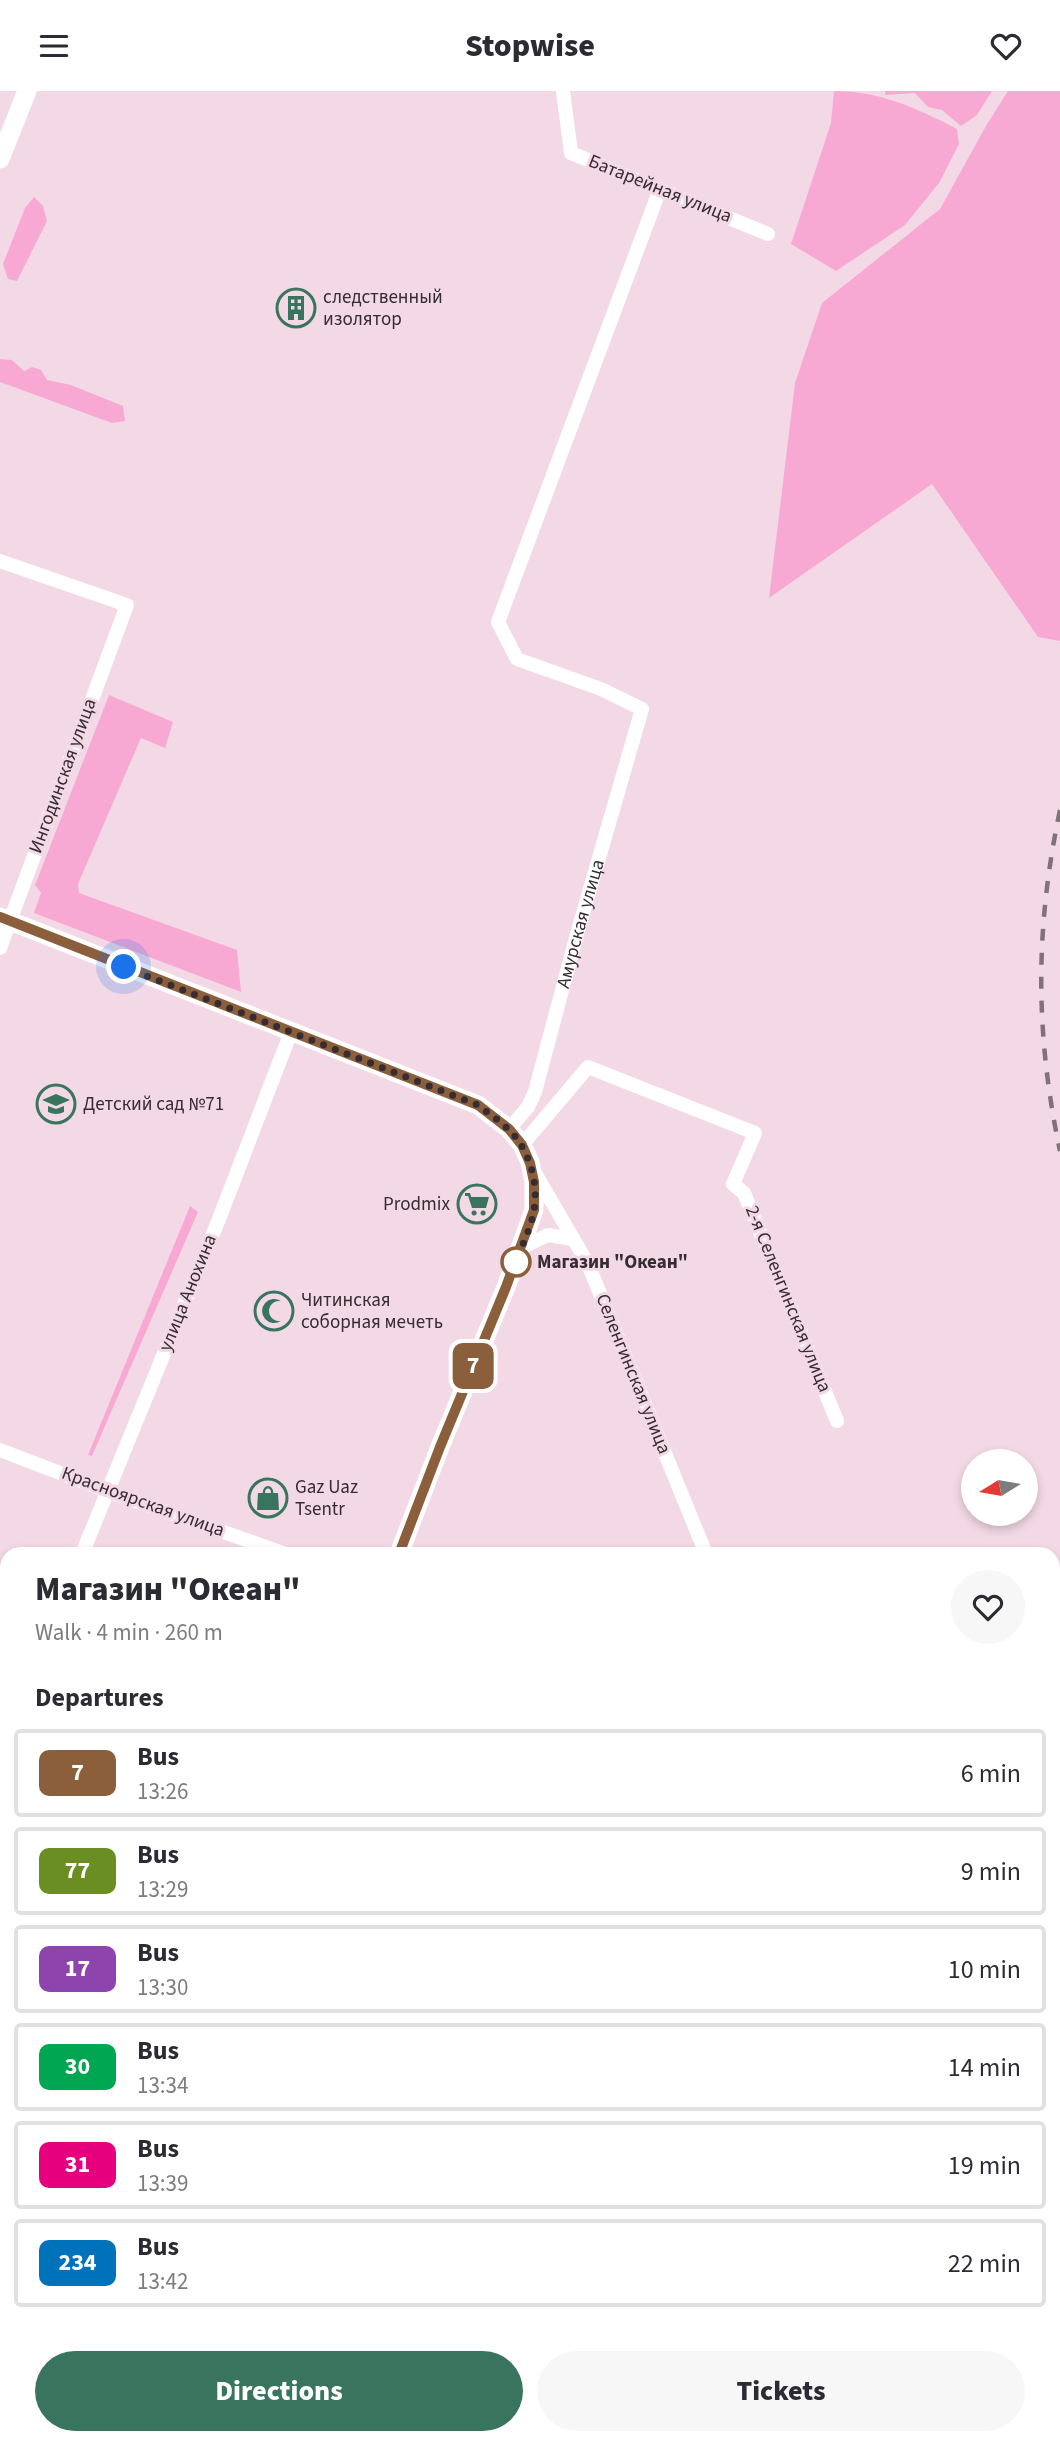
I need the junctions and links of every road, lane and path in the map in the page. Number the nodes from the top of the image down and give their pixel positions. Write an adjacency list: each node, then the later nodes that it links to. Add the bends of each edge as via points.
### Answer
1 (27, 91): 3 (main road)
2 (563, 91): 4 (street, Батарейная улица, via 571,153)
3 (0, 159)
4 (660, 189): 5 (street, Батарейная улица); 10 (street, Амурская улица, via 498,622 517,659 642,709 535,1092)
5 (768, 234)
6 (0, 561): 7 (street, Ингодинская улица, via 127,605)
7 (5, 919): 8 (street, Ингодинская улица); 9 (main road)
8 (0, 948)
9 (291, 1032): 10 (main road, via 478,1105); 16 (street, улица Анохина)
10 (509, 1129): 11 (main road)
11 (526, 1154): 12 (street, Селенгинская улица); 13 (main road, via 534,1182 534,1210); 14 (street, 2-я Селенгинская улица, via 588,1067 755,1133 733,1184 744,1193)
12 (573, 1239): 13 (street, via 548,1235); 20 (street, Селенгинская улица, via 588,1264)
13 (521, 1248): 19 (main road)
14 (837, 1420)
15 (0, 1450): 16 (street, Красноярская улица)
16 (107, 1491): 17 (street, улица Анохина); 18 (street, Красноярская улица)
17 (85, 1547)
18 (266, 1547)
19 (402, 1547)
20 (703, 1547)

